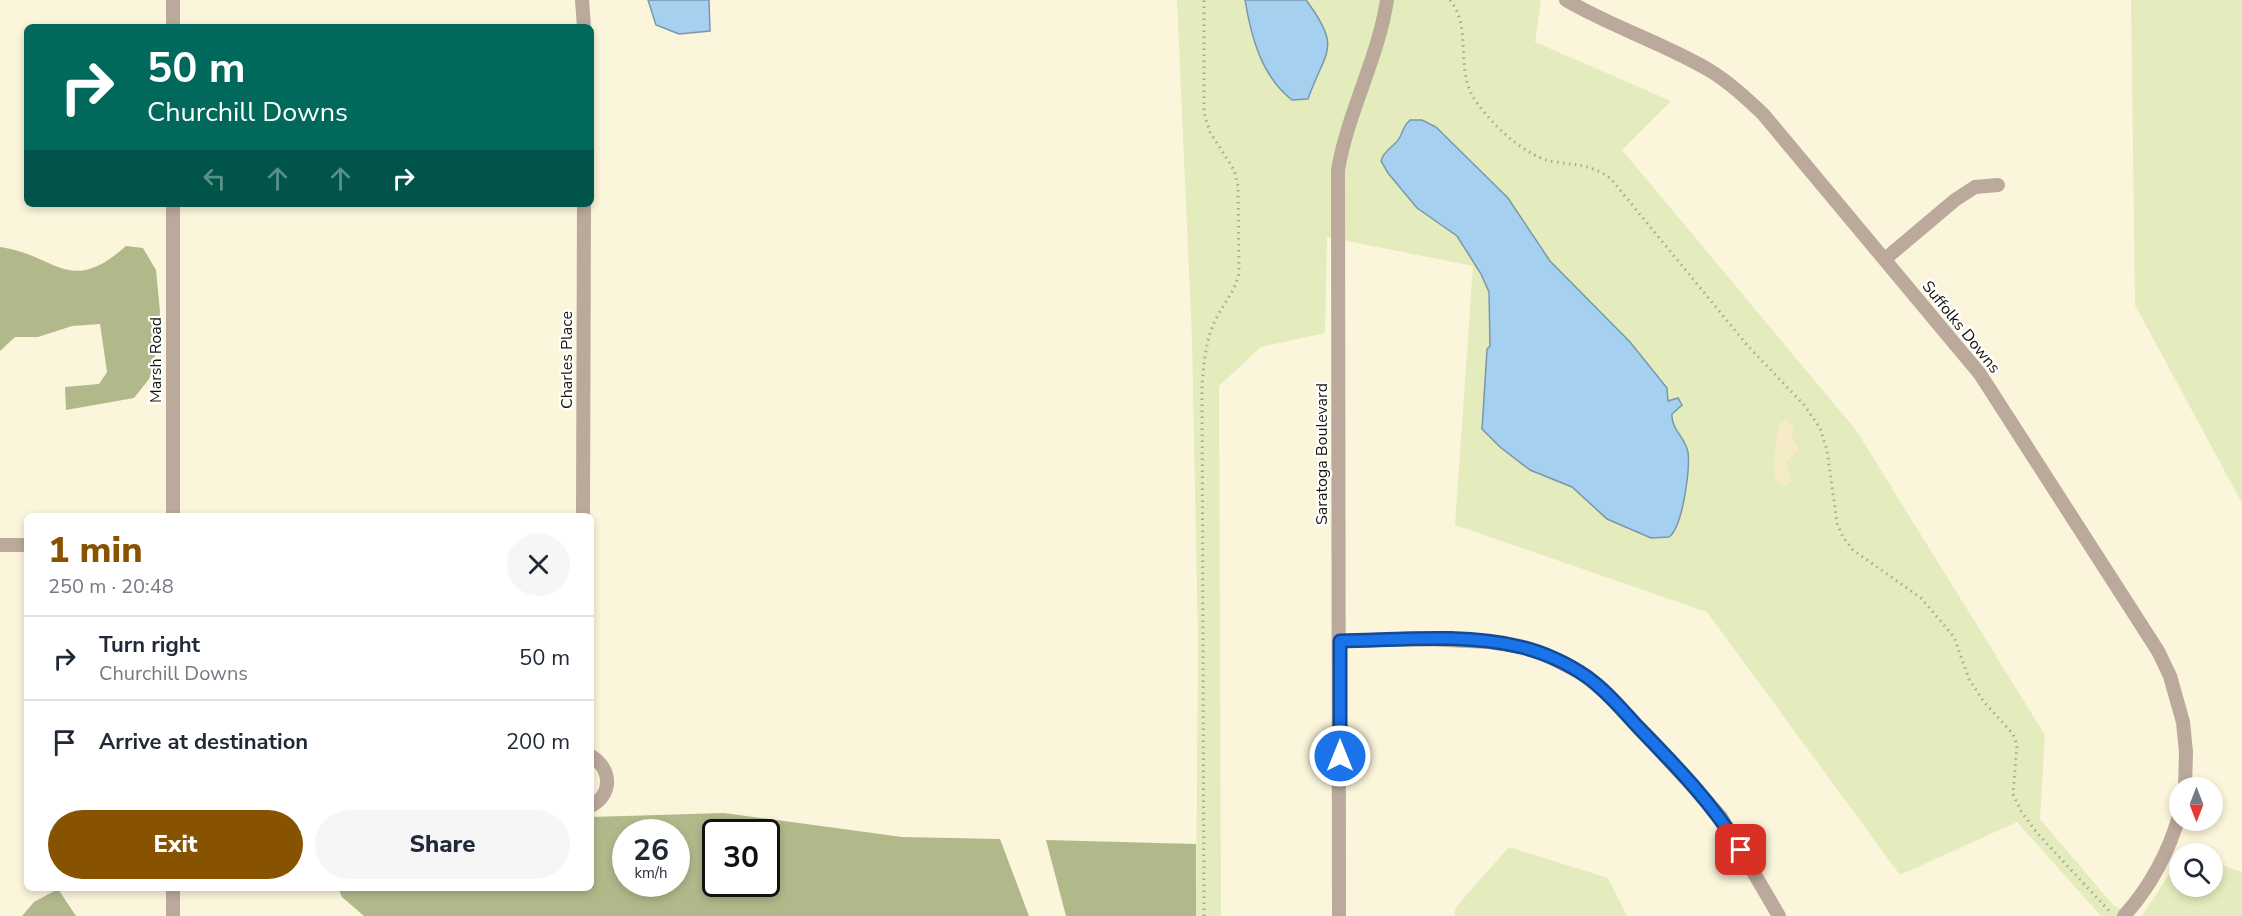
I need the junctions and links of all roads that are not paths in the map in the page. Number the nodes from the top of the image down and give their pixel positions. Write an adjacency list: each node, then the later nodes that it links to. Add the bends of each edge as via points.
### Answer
1 (173, 0): 5 (street)
2 (582, 0): 6 (street)
3 (1387, 0): 15 (street, Saratoga Boulevard, via 1375,53 1348,123 1338,170)
4 (1566, 0): 10 (street, Suffolks Downs, via 1708,70 1737,90 1763,114)
5 (173, 24)
6 (584, 24)
7 (1998, 184): 10 (street, via 1976,187 1962,195)
8 (173, 207): 11 (street, Marsh Road)
9 (584, 207): 12 (street, Charles Place)
10 (1885, 259): 17 (street, Suffolks Downs, via 1980,374 2158,651 2170,676 2183,723)
11 (173, 513)
12 (583, 513)
13 (0, 545): 14 (street)
14 (24, 545)
15 (1340, 641): 22 (street, Saratoga Boulevard); 23 (street, via 1489,642 1548,656 1587,676 1721,817)
16 (594, 758): 18 (street, via 608,777 604,795)
17 (2185, 777)
18 (594, 803)
19 (2174, 831): 24 (street, via 2153,878)
20 (173, 891): 21 (street)
21 (173, 916)
22 (1339, 916)
23 (1779, 916)
24 (2124, 916)

